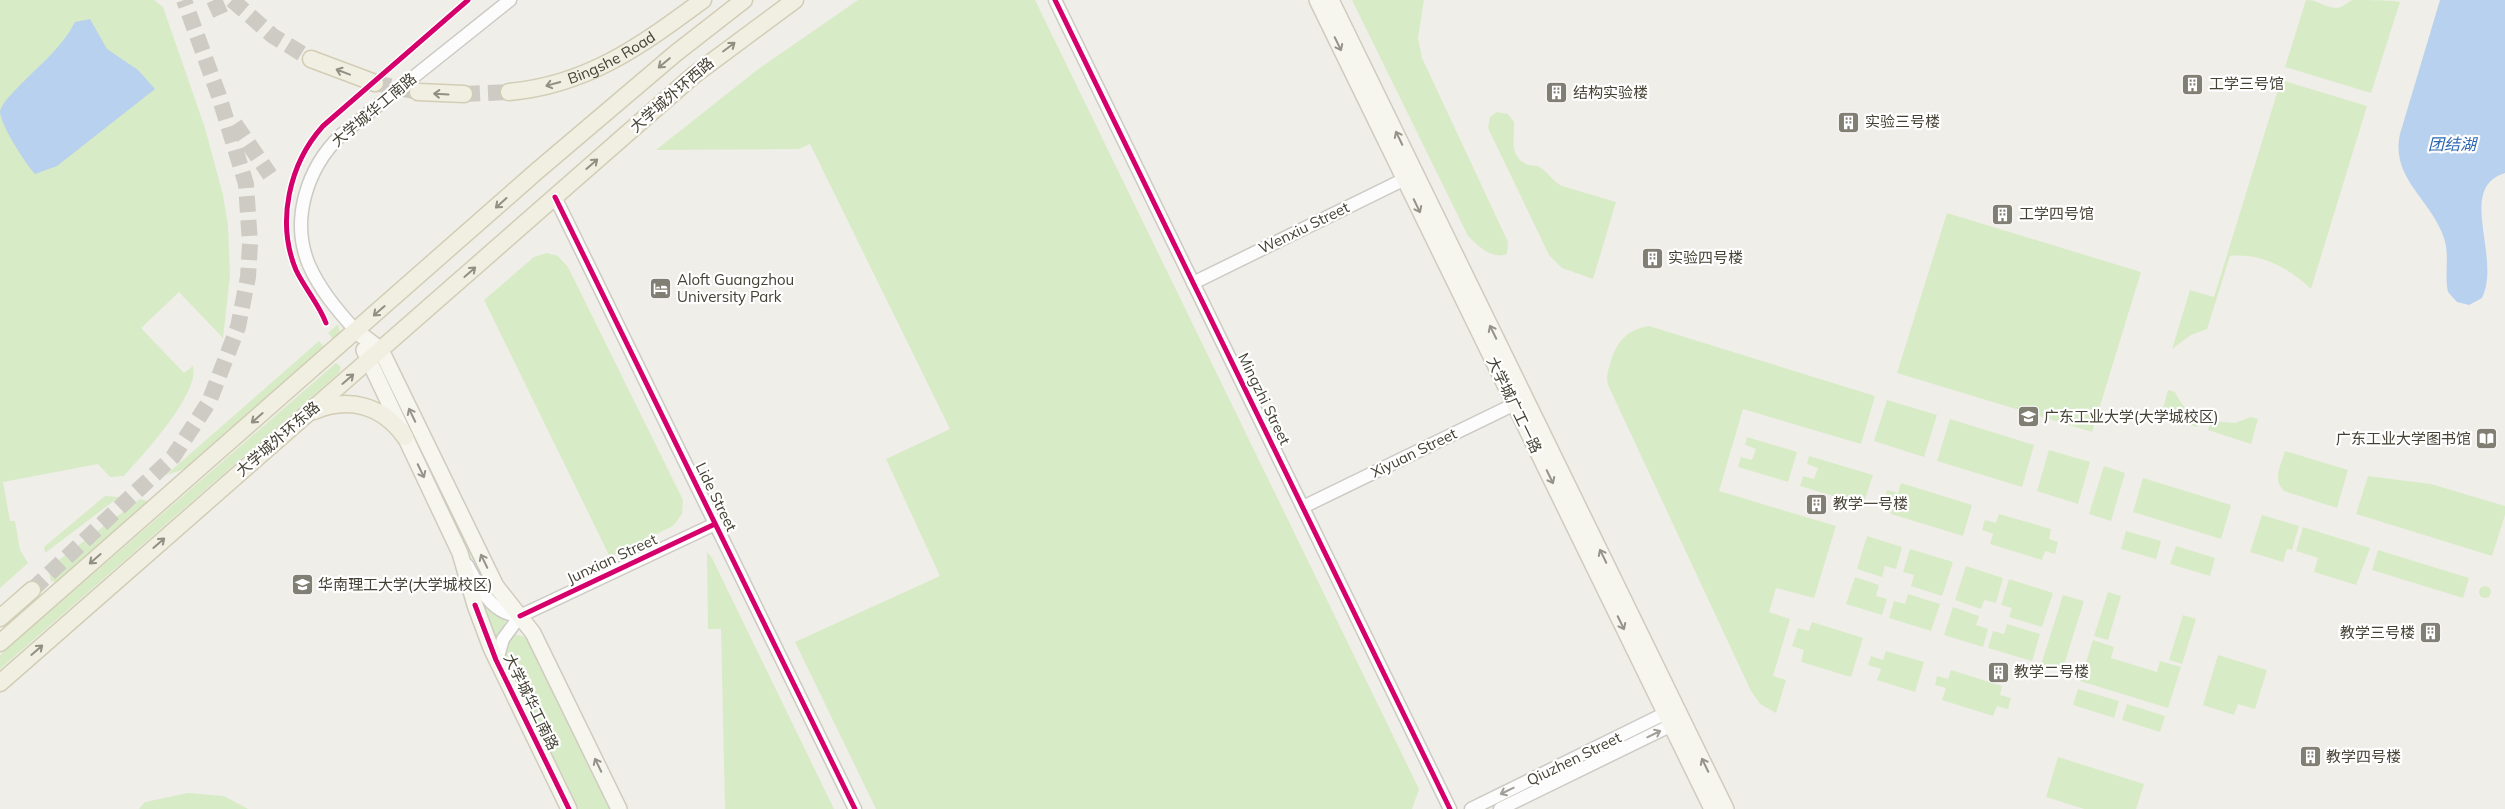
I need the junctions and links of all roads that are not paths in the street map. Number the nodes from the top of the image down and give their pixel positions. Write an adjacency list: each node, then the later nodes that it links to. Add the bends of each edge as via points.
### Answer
1 (510, 0): 17 (street, 大学城华工南路, via 341,135 326,151 312,175 301,218 306,257 328,298)
2 (704, 0): 11 (main road, Bingshe Road, one-way to 11, via 645,44 609,63 558,82)
3 (744, 0): 13 (main road, 大学城外环西路, one-way to 13, via 676,53)
4 (795, 0): 15 (main road, 大学城外环西路, one-way to 4, via 709,63)
5 (1055, 0): 16 (street, Mingzhi Street)
6 (1317, 0): 14 (main road, 大学城广工一路, one-way to 14)
7 (1331, 0): 14 (main road, 大学城广工一路, one-way to 7)
8 (310, 59): 9 (main road, one-way to 8)
9 (376, 83)
10 (418, 92): 12 (main road, one-way to 10)
11 (509, 92)
12 (464, 94)
13 (538, 171): 17 (main road, 大学城外环东路, one-way to 17)
14 (1410, 176): 16 (street, Wenxiu Street); 19 (main road, 大学城广工一路)
15 (555, 197): 18 (main road, 大学城外环东路, one-way to 15); 23 (street, Lide Street)
16 (1193, 282): 22 (street, Mingzhi Street)
17 (356, 331): 18 (main road, 大学城华工南路); 28 (main road, 大学城外环东路, one-way to 28)
18 (375, 355): 20 (main road, 大学城外环东路, one-way to 18); 21 (main road, 大学城华工南路); 26 (main road, 大学城华工南路, one-way to 18, via 496,586)
19 (1520, 402): 22 (street, Xiyuan Street); 31 (main road, 大学城广工一路)
20 (305, 415): 21 (main road, via 332,406 363,406 390,419); 30 (main road, 大学城外环东路, one-way to 20)
21 (405, 437): 24 (main road, 大学城华工南路, one-way to 24)
22 (1302, 508): 35 (street, Mingzhi Street)
23 (715, 524): 26 (street, Junxian Street); 34 (street, Lide Street)
24 (460, 553): 26 (street, via 491,603 507,614); 29 (main road, 大学城华工南路)
25 (32, 590): 27 (main road)
26 (520, 616): 29 (street, Junxian Street, via 503,638); 33 (main road, 大学城华工南路, one-way to 26, via 533,633)
27 (0, 618)
28 (0, 643)
29 (497, 660): 32 (main road, 大学城华工南路)
30 (0, 683)
31 (1674, 717): 36 (street, Qiuzhen Street, one-way to 36); 37 (street, Qiuzhen Street, one-way to 31); 38 (main road, 大学城广工一路); 39 (main road, 大学城广工一路, one-way to 31)
32 (569, 809)
33 (619, 809)
34 (855, 809)
35 (1450, 809)
36 (1470, 809)
37 (1500, 809)
38 (1712, 809)
39 (1726, 809)

